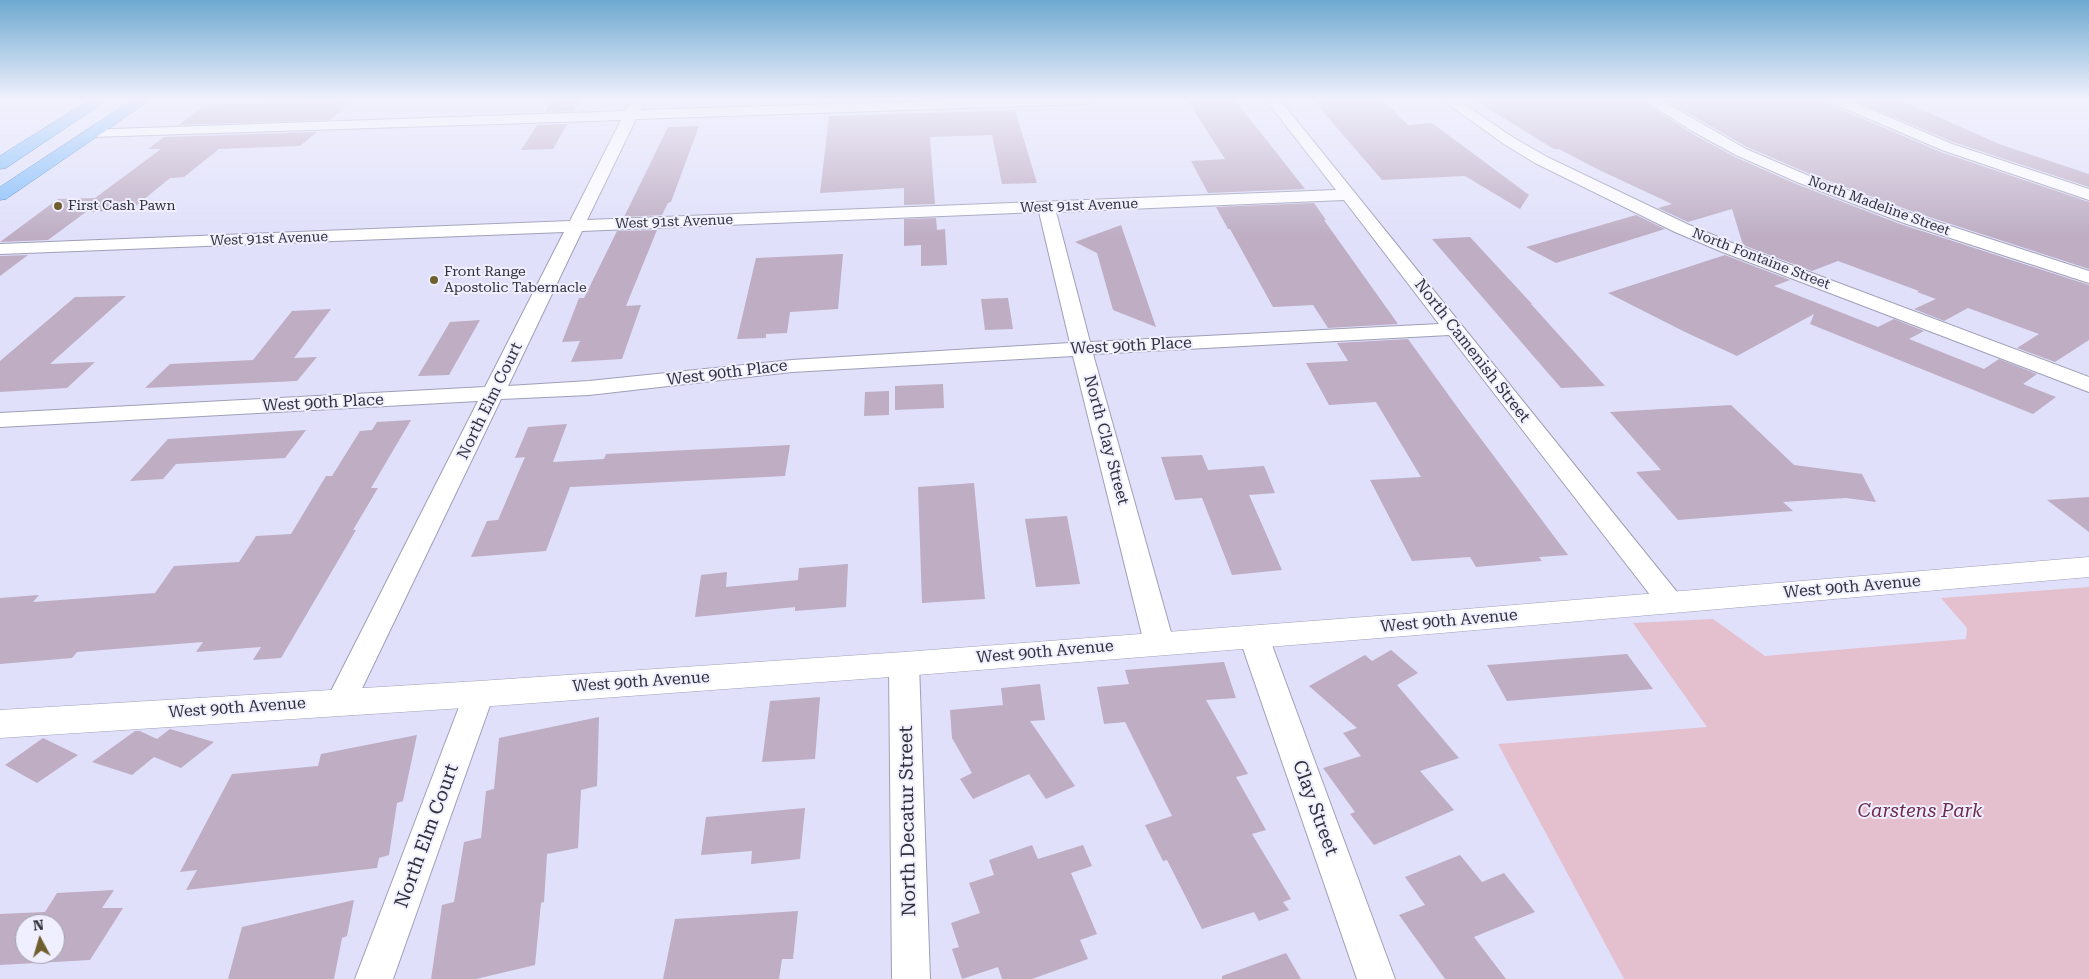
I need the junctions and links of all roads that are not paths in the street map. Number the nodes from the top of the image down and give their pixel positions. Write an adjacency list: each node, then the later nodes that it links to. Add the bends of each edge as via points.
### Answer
1 (28, 146): 8 (main road)
2 (74, 146): 9 (main road)
3 (615, 146): 13 (street, North Elm Court)
4 (1309, 146): 10 (street, North Camenish Street)
5 (1518, 146): 18 (street, North Fontaine Street, via 1681,228)
6 (1729, 146): 15 (street, North Madeline Street, via 1810,182 1907,218)
7 (1944, 146): 11 (street)
8 (0, 164)
9 (0, 195)
10 (1348, 195): 12 (street, West 91st Avenue); 16 (street, North Camenish Street)
11 (2089, 195)
12 (1046, 208): 13 (street, West 91st Avenue); 17 (street, North Clay Street)
13 (576, 226): 14 (street, West 91st Avenue); 19 (street, North Elm Court)
14 (0, 249)
15 (2089, 278)
16 (1454, 329): 17 (street, West 90th Place); 22 (street, North Camenish Street)
17 (1082, 348): 19 (street, West 90th Place, via 802,365 598,387); 24 (street, North Clay Street)
18 (2089, 385)
19 (493, 394): 20 (street, West 90th Place); 27 (street, North Elm Court)
20 (0, 420)
21 (2089, 567): 22 (street, West 90th Avenue)
22 (1671, 602): 23 (street, West 90th Avenue)
23 (1254, 637): 24 (street, West 90th Avenue); 31 (street, Clay Street)
24 (1158, 643): 25 (street, West 90th Avenue)
25 (904, 664): 26 (street, West 90th Avenue); 30 (street, North Decatur Street)
26 (479, 694): 27 (street, West 90th Avenue); 29 (street, North Elm Court)
27 (341, 701): 28 (street, West 90th Avenue)
28 (0, 724)
29 (374, 979)
30 (911, 979)
31 (1376, 979)

